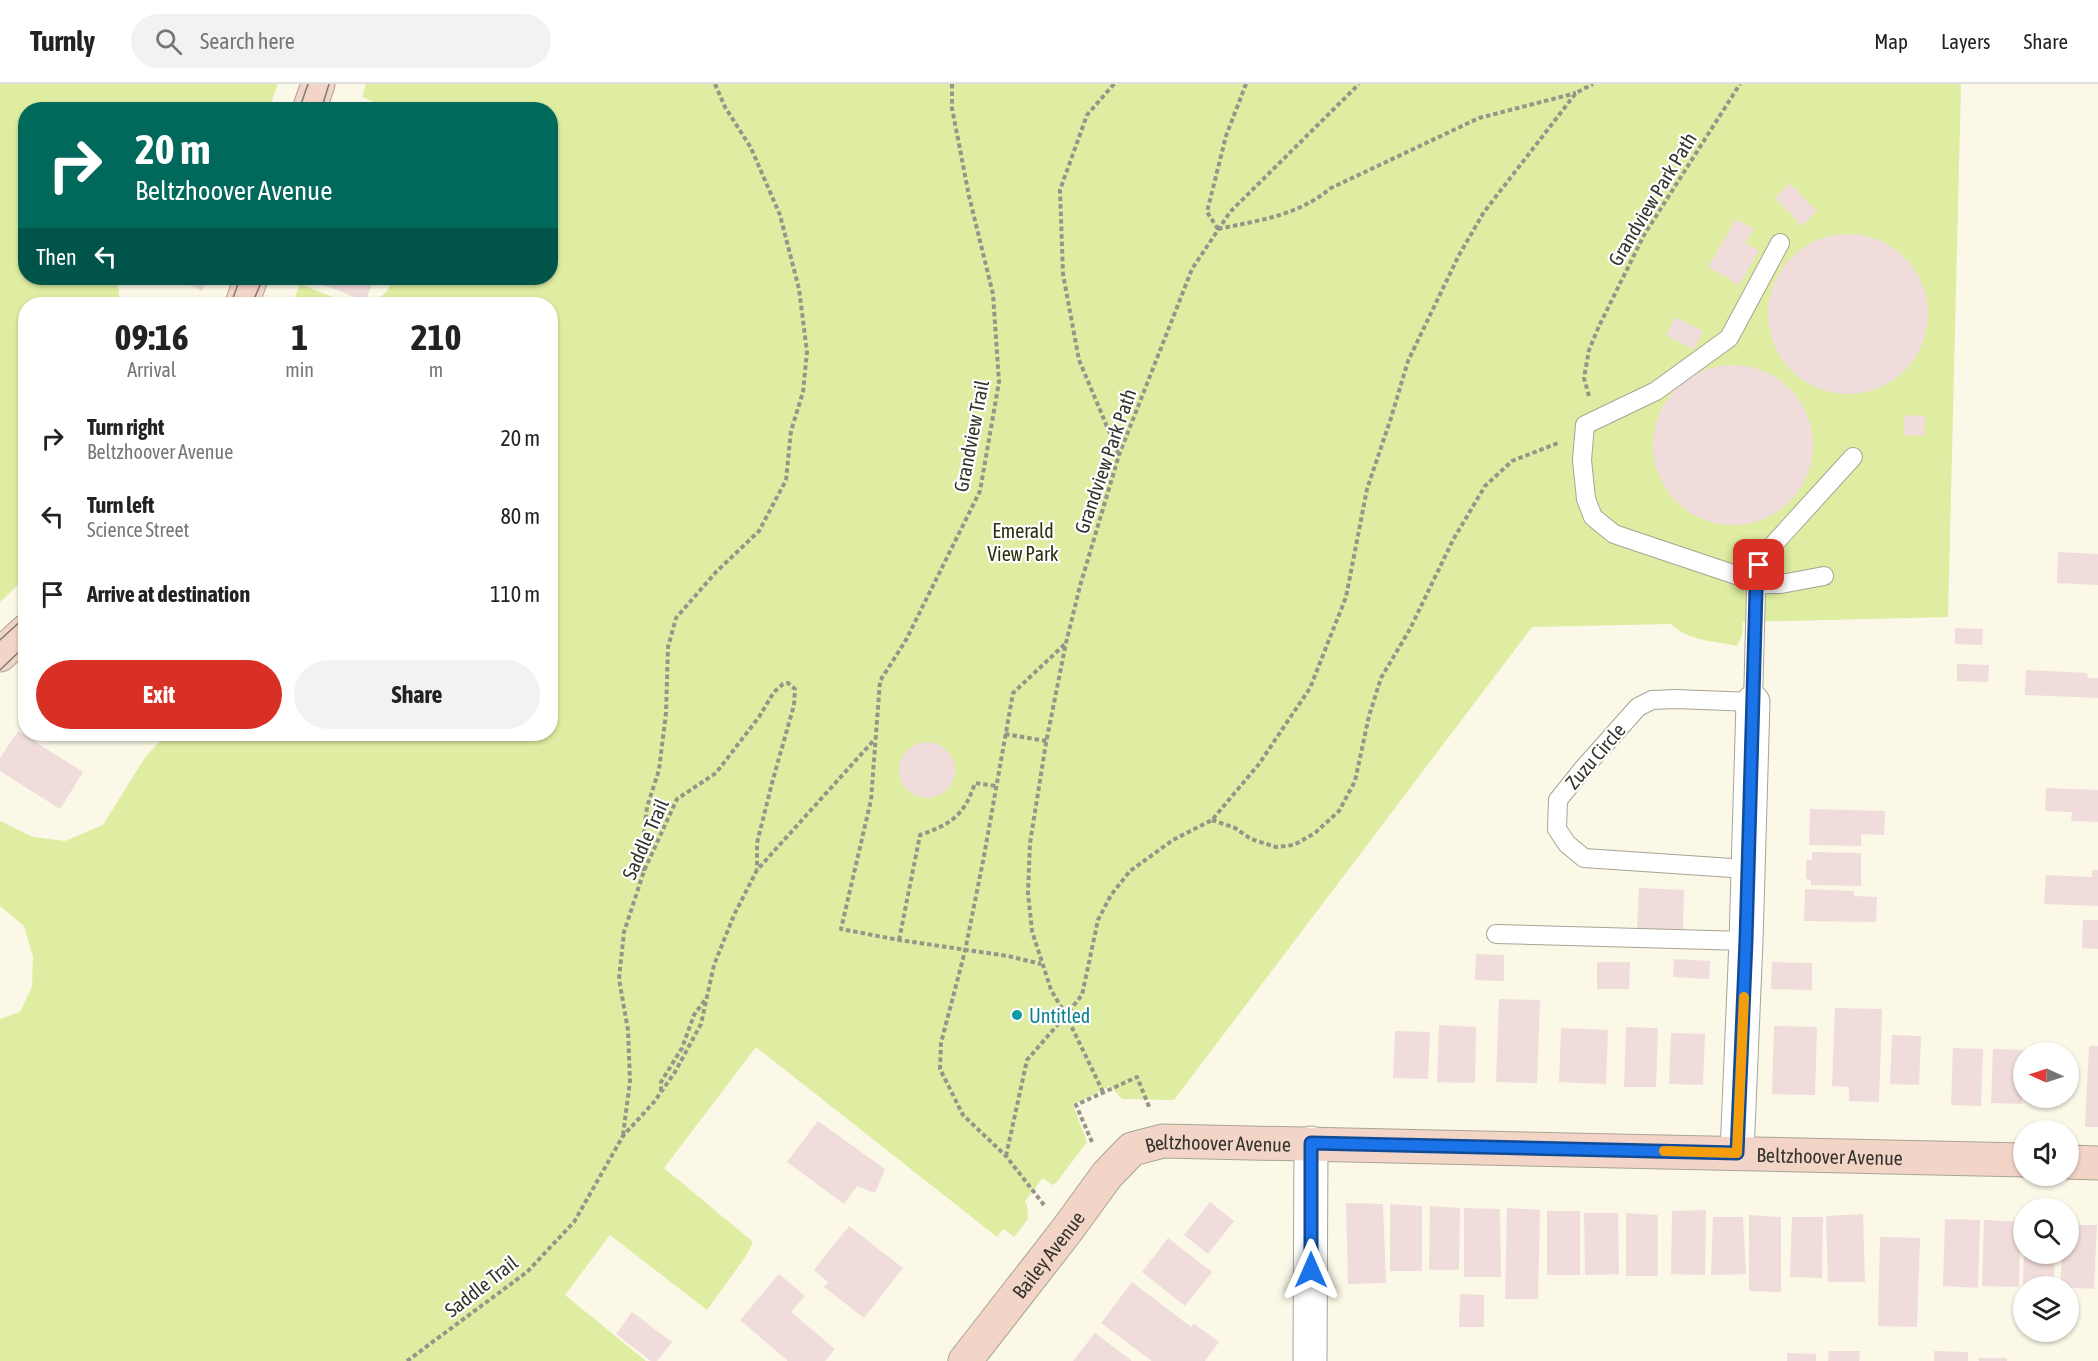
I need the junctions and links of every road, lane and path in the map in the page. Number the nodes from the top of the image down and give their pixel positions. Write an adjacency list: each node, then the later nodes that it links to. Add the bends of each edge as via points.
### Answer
1 (318, 84): 10 (street)
2 (715, 84): 29 (path, via 751,148 780,215 799,289 807,352 786,480 759,531 676,618 668,646 659,770 647,807 641,858)
3 (952, 84): 23 (path, Grandview Trail, via 952,108 969,196 993,294 999,382 980,491 906,640 880,681)
4 (1114, 84): 14 (path, via 1087,114 1060,190 1063,274 1079,360)
5 (1246, 84): 11 (path, via 1226,136 1207,212)
6 (1359, 84): 11 (path, Grandview Park Path, via 1230,212)
7 (1593, 84): 9 (path)
8 (1740, 84): 13 (path, Grandview Park Path, via 1644,235 1599,326 1584,378 1592,408)
9 (1576, 93): 11 (path, via 1479,118 1331,188 1314,202 1277,217); 26 (path, via 1484,212 1459,255 1408,361 1367,489 1346,597 1310,688 1259,764)
10 (312, 102)
11 (1218, 229): 14 (path, Grandview Park Path, via 1192,268)
12 (1780, 243): 13 (lane, via 1729,338 1656,391)
13 (1585, 426): 17 (lane, via 1582,460 1586,499 1593,517 1614,534); 26 (path, via 1573,438 1512,461 1485,486 1381,678 1354,781 1339,810 1315,833 1294,845 1276,847)
14 (1119, 455): 19 (path, Grandview Park Path)
15 (1853, 457): 17 (lane, via 1763,556)
16 (1824, 576): 17 (lane)
17 (1757, 584): 21 (lane)
18 (18, 638): 20 (street)
19 (1066, 643): 22 (path, via 1013,693); 24 (path, Grandview Park Path)
20 (0, 655)
21 (1753, 702): 27 (street); 27 (lane, Zuzu Circle, via 1675,699 1645,703 1558,800 1557,829 1584,858)
22 (1005, 734): 24 (path); 25 (path)
23 (876, 738): 28 (path, Saddle Trail); 31 (path, Grandview Trail, via 871,800 841,929)
24 (1047, 741): 34 (path, Grandview Park Path, via 1030,843 1028,893 1032,931)
25 (996, 786): 31 (path, via 975,783 969,802 947,825 920,835); 33 (path)
26 (1212, 820): 36 (path, via 1173,840 1130,871 1111,896 1098,920 1082,995)
27 (1747, 869): 32 (street)
28 (758, 870): 29 (path, Saddle Trail, via 757,843 794,705 795,689 788,684 774,692 716,773 677,799); 35 (path, Saddle Trail, via 714,965)
29 (644, 871): 39 (path, Saddle Trail, via 624,932 619,979 628,1030 630,1081)
30 (1496, 934): 32 (lane)
31 (899, 940): 33 (path)
32 (1746, 940): 42 (street)
33 (965, 951): 34 (path); 43 (path, via 940,1043 940,1069 963,1115)
34 (1042, 964): 36 (path, Grandview Park Path)
35 (707, 997): 37 (path, Saddle Trail, via 701,1024); 37 (path, via 661,1082)
36 (1066, 1015): 38 (path, Grandview Park Path); 43 (path, via 1027,1060)
37 (661, 1092): 39 (path, Saddle Trail)
38 (1103, 1092): 41 (path, via 1137,1077); 47 (path, via 1076,1105)
39 (623, 1136): 49 (path, Saddle Trail, via 574,1222 526,1272)
40 (1311, 1143): 41 (street, Beltzhoover Avenue); 42 (street, Beltzhoover Avenue); 51 (street)
41 (1148, 1145): 47 (street, Bailey Avenue)
42 (1737, 1153): 44 (street, Beltzhoover Avenue)
43 (1006, 1156): 48 (path)
44 (2013, 1160)
45 (2079, 1162): 46 (street)
46 (2098, 1163)
47 (1107, 1175): 48 (street, Bailey Avenue)
48 (1067, 1230): 50 (street, Bailey Avenue)
49 (407, 1361)
50 (965, 1361)
51 (1310, 1361)

